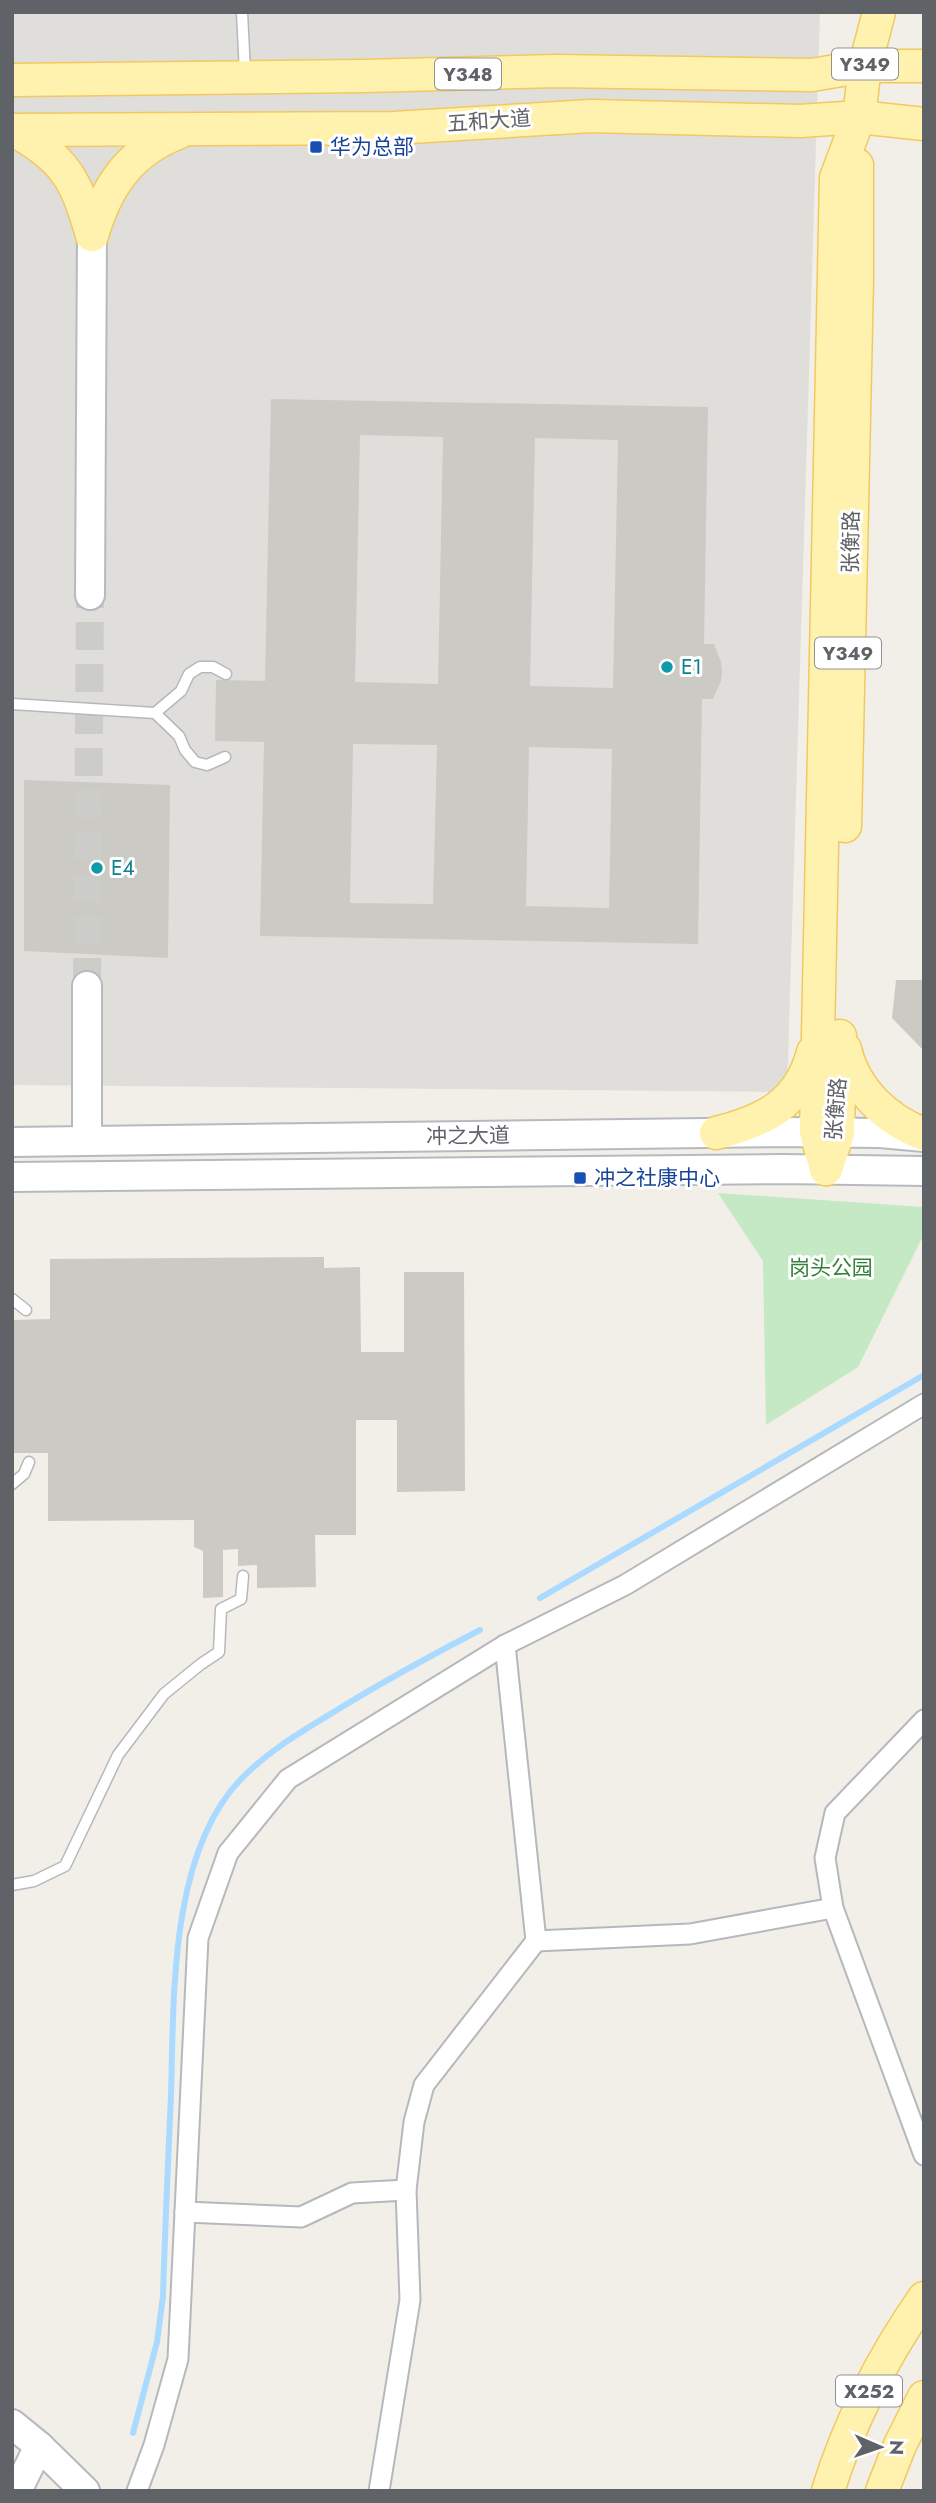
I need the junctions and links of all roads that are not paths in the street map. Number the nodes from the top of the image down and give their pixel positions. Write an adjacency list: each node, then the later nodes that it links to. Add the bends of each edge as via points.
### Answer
1 (242, 12): 5 (lane)
2 (879, 12): 3 (main road, 张衡路 / Y349)
3 (865, 66): 4 (main road, Y348); 5 (main road, Y348, via 813,75 556,71); 8 (main road, 张衡路 / Y349)
4 (924, 66)
5 (245, 77): 6 (main road, Y348)
6 (12, 80)
7 (924, 124): 8 (main road, 五和大道 / Y348)
8 (856, 126): 9 (main road, 五和大道 / Y348, via 591,116 394,128); 18 (main road, 张衡路 / Y349, via 857,279)
9 (187, 129): 10 (main road, 五和大道 / Y348); 11 (main road, via 158,141 134,159 100,207)
10 (13, 130): 11 (main road, via 60,163 74,183)
11 (92, 235): 12 (main road)
12 (90, 595)
13 (226, 674): 15 (lane, via 200,667)
14 (12, 704): 15 (lane)
15 (155, 713): 16 (lane, via 179,736 195,762 207,765)
16 (225, 757)
17 (87, 986): 22 (main road)
18 (829, 1026): 19 (main road, via 803,1080 787,1101 766,1116); 20 (main road, 张衡路 / Y349); 21 (main road, via 860,1086 876,1105)
19 (716, 1133): 20 (main road, 冲之大道); 22 (main road, 冲之大道)
20 (827, 1133): 21 (main road, 冲之大道); 24 (main road, 张衡路 / Y349)
21 (924, 1135)
22 (87, 1141): 23 (main road, 冲之大道)
23 (12, 1142)
24 (826, 1169): 25 (main road, 冲之大道); 26 (main road, 冲之大道)
25 (924, 1171)
26 (12, 1177)
27 (12, 1299): 28 (lane)
28 (26, 1310)
29 (924, 1404): 33 (street, via 625,1585)
30 (29, 1462): 31 (lane)
31 (12, 1484)
32 (243, 1576): 35 (lane, via 241,1599 221,1609 219,1653 164,1694 118,1755 65,1867)
33 (505, 1645): 37 (street); 40 (street, via 288,1779 228,1853 198,1938)
34 (924, 1720): 36 (street, via 835,1813 825,1858)
35 (12, 1885)
36 (833, 1908): 37 (street, via 690,1934); 38 (street)
37 (536, 1941): 39 (street, via 424,2085)
38 (924, 2155)
39 (405, 2190): 40 (street, via 352,2193 301,2217); 49 (street, via 410,2300)
40 (185, 2212): 48 (street, via 178,2359)
41 (924, 2298): 50 (main road, X252, via 864,2401)
42 (924, 2397): 51 (main road, X252)
43 (12, 2424): 45 (main road)
44 (12, 2432): 45 (main road)
45 (40, 2446): 46 (main road); 47 (main road)
46 (18, 2491)
47 (85, 2491)
48 (137, 2491)
49 (379, 2491)
50 (828, 2491)
51 (881, 2491)

